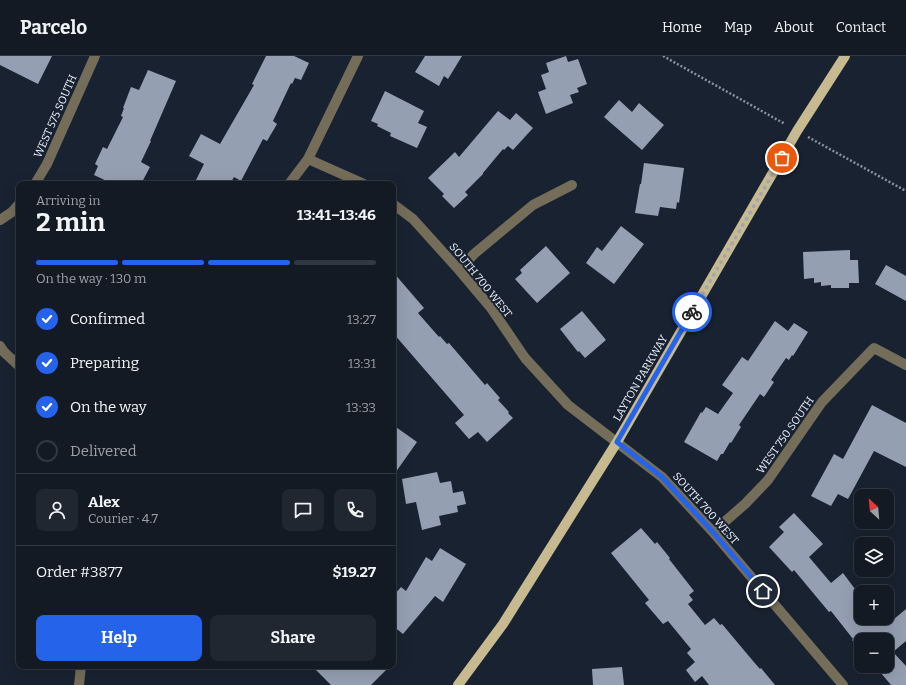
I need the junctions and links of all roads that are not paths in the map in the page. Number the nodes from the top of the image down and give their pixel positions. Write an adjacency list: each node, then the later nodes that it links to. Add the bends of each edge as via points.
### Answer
1 (95, 56): 5 (street, WEST 575 SOUTH, via 47,164)
2 (358, 56): 4 (street)
3 (845, 56): 16 (main road, LAYTON PARKWAY, via 797,131)
4 (308, 159): 6 (street); 7 (street)
5 (37, 181)
6 (291, 181)
7 (357, 181)
8 (572, 185): 12 (street, via 533,205 474,254)
9 (396, 206): 12 (street, SOUTH 700 WEST, via 413,219)
10 (16, 207): 11 (street)
11 (0, 220)
12 (459, 270): 16 (street, SOUTH 700 WEST, via 491,308 525,358 568,405)
13 (0, 346): 14 (street)
14 (16, 363)
15 (906, 365): 17 (street, WEST 750 SOUTH, via 874,348 822,402 768,480)
16 (617, 442): 17 (street, SOUTH 700 WEST, via 662,477); 20 (main road, LAYTON PARKWAY, via 503,624)
17 (713, 532): 21 (street, SOUTH 700 WEST)
18 (81, 669): 19 (street)
19 (79, 685)
20 (458, 685)
21 (842, 685)

